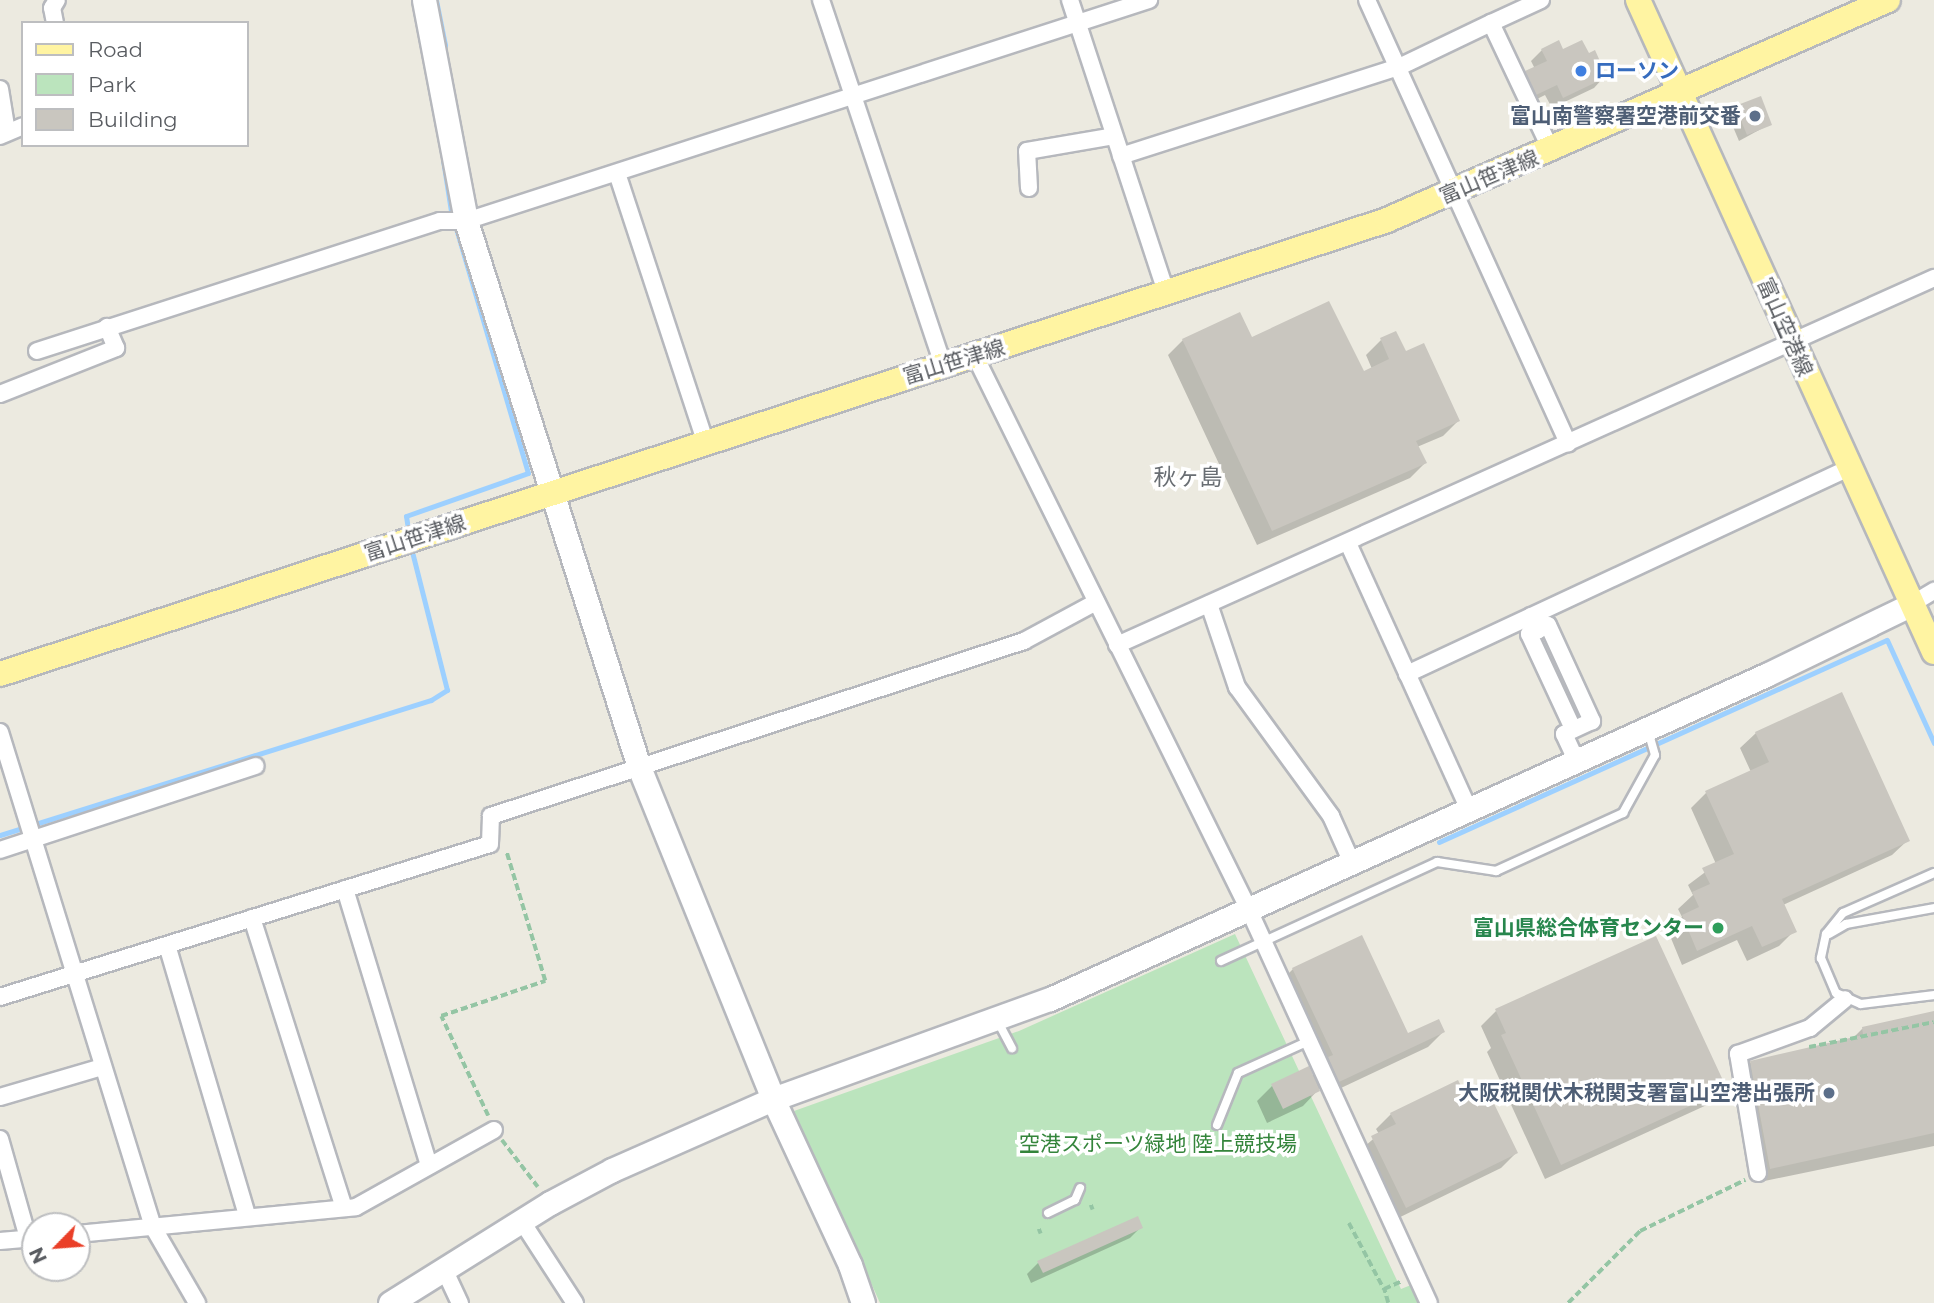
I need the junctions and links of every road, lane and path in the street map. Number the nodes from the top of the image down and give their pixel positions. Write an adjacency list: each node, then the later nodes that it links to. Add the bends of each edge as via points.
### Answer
1 (57, 0): 10 (street, via 52,8)
2 (424, 0): 24 (street)
3 (821, 0): 16 (street)
4 (1070, 0): 11 (street)
5 (1149, 0): 11 (street)
6 (1367, 0): 13 (street)
7 (1541, 0): 12 (street)
8 (1638, 0): 15 (main road, 富山空港線)
9 (1888, 0): 15 (main road, 富山笹津線)
10 (55, 21)
11 (1077, 23): 16 (street); 18 (street)
12 (1491, 23): 13 (street); 19 (street)
13 (1399, 68): 20 (street); 23 (street)
14 (0, 89): 17 (street)
15 (1682, 93): 19 (main road, 富山笹津線); 28 (main road, 富山空港線)
16 (853, 96): 21 (street); 31 (street)
17 (10, 131)
18 (1114, 135): 20 (street); 22 (street, via 1027,151)
19 (1551, 150): 23 (main road, 富山笹津線)
20 (1121, 156): 26 (street)
21 (617, 173): 24 (street); 33 (street)
22 (1029, 187)
23 (1456, 192): 26 (main road, 富山笹津線, via 1374,225); 34 (street)
24 (466, 221): 27 (street, via 440,221); 36 (street)
25 (1934, 278): 28 (street)
26 (1167, 295): 30 (main road, 富山笹津線)
27 (107, 327): 29 (street); 32 (street, via 116,348)
28 (1791, 343): 34 (street); 35 (main road, 富山空港線)
29 (37, 351)
30 (975, 356): 31 (main road, 富山笹津線); 39 (street)
31 (943, 365): 33 (main road, 富山笹津線)
32 (0, 394)
33 (706, 443): 36 (main road, 富山笹津線)
34 (1568, 444): 37 (street)
35 (1848, 468): 41 (main road, 富山空港線); 42 (street)
36 (554, 493): 45 (main road, 富山笹津線); 51 (street)
37 (1348, 543): 40 (street); 46 (street)
38 (1934, 591): 41 (street)
39 (1096, 603): 43 (street); 51 (street, via 1024,641)
40 (1209, 604): 43 (street); 56 (street, via 1237,687 1331,816)
41 (1912, 604): 44 (main road, 富山空港線); 48 (street)
42 (1534, 623): 46 (street); 49 (street, via 1548,625 1592,721 1564,734)
43 (1117, 645): 60 (street)
44 (1934, 652)
45 (0, 674)
46 (1406, 674): 52 (street)
47 (0, 732): 53 (street)
48 (1650, 735): 49 (street); 62 (lane, via 1655,752 1623,813 1496,871 1437,862)
49 (1576, 760): 52 (street)
50 (256, 766): 53 (street)
51 (639, 767): 54 (street, via 491,816); 77 (street)
52 (1468, 808): 56 (street)
53 (32, 839): 55 (street); 66 (street)
54 (490, 844): 58 (street); 79 (path, via 503,842 545,981 441,1016)
55 (0, 850)
56 (1352, 863): 60 (street)
57 (1934, 873): 64 (lane, via 1843,913)
58 (345, 889): 61 (street); 81 (street)
59 (1934, 908): 64 (lane, via 1846,924)
60 (1249, 909): 62 (street); 70 (street)
61 (252, 918): 63 (street); 85 (street)
62 (1264, 943): 65 (lane); 72 (street)
63 (167, 945): 66 (street); 88 (street)
64 (1822, 945): 69 (lane, via 1828,984)
65 (1221, 961)
66 (73, 974): 68 (street); 75 (street)
67 (1934, 995): 69 (lane, via 1879,1005)
68 (0, 997)
69 (1845, 999): 82 (street, via 1810,1028 1738,1054 1743,1118)
70 (998, 1020): 73 (lane); 77 (street)
71 (1934, 1022): 74 (path)
72 (1309, 1041): 78 (lane, via 1238,1073); 96 (street)
73 (1012, 1048)
74 (1798, 1050)
75 (102, 1067): 76 (street); 91 (street)
76 (0, 1097)
77 (774, 1099): 84 (street); 102 (street)
78 (1217, 1125)
79 (494, 1130): 81 (street); 84 (path)
80 (0, 1139): 86 (street)
81 (429, 1167): 85 (street, via 356,1207)
82 (1758, 1173): 105 (path, via 1640,1231)
83 (1080, 1188): 87 (lane, via 1075,1200)
84 (550, 1203): 89 (street)
85 (344, 1208): 88 (street)
86 (24, 1212)
87 (1048, 1213)
88 (247, 1215): 91 (street)
89 (522, 1220): 95 (street); 101 (street)
90 (1349, 1223): 97 (path)
91 (153, 1227): 92 (street); 98 (street)
92 (91, 1233)
93 (21, 1239): 94 (street)
94 (0, 1241)
95 (444, 1269): 99 (street); 100 (street)
96 (1417, 1270): 97 (path); 104 (street)
97 (1384, 1289): 103 (path)
98 (197, 1303)
99 (390, 1303)
100 (460, 1303)
101 (575, 1303)
102 (863, 1303)
103 (1388, 1303)
104 (1429, 1303)
105 (1568, 1303)

